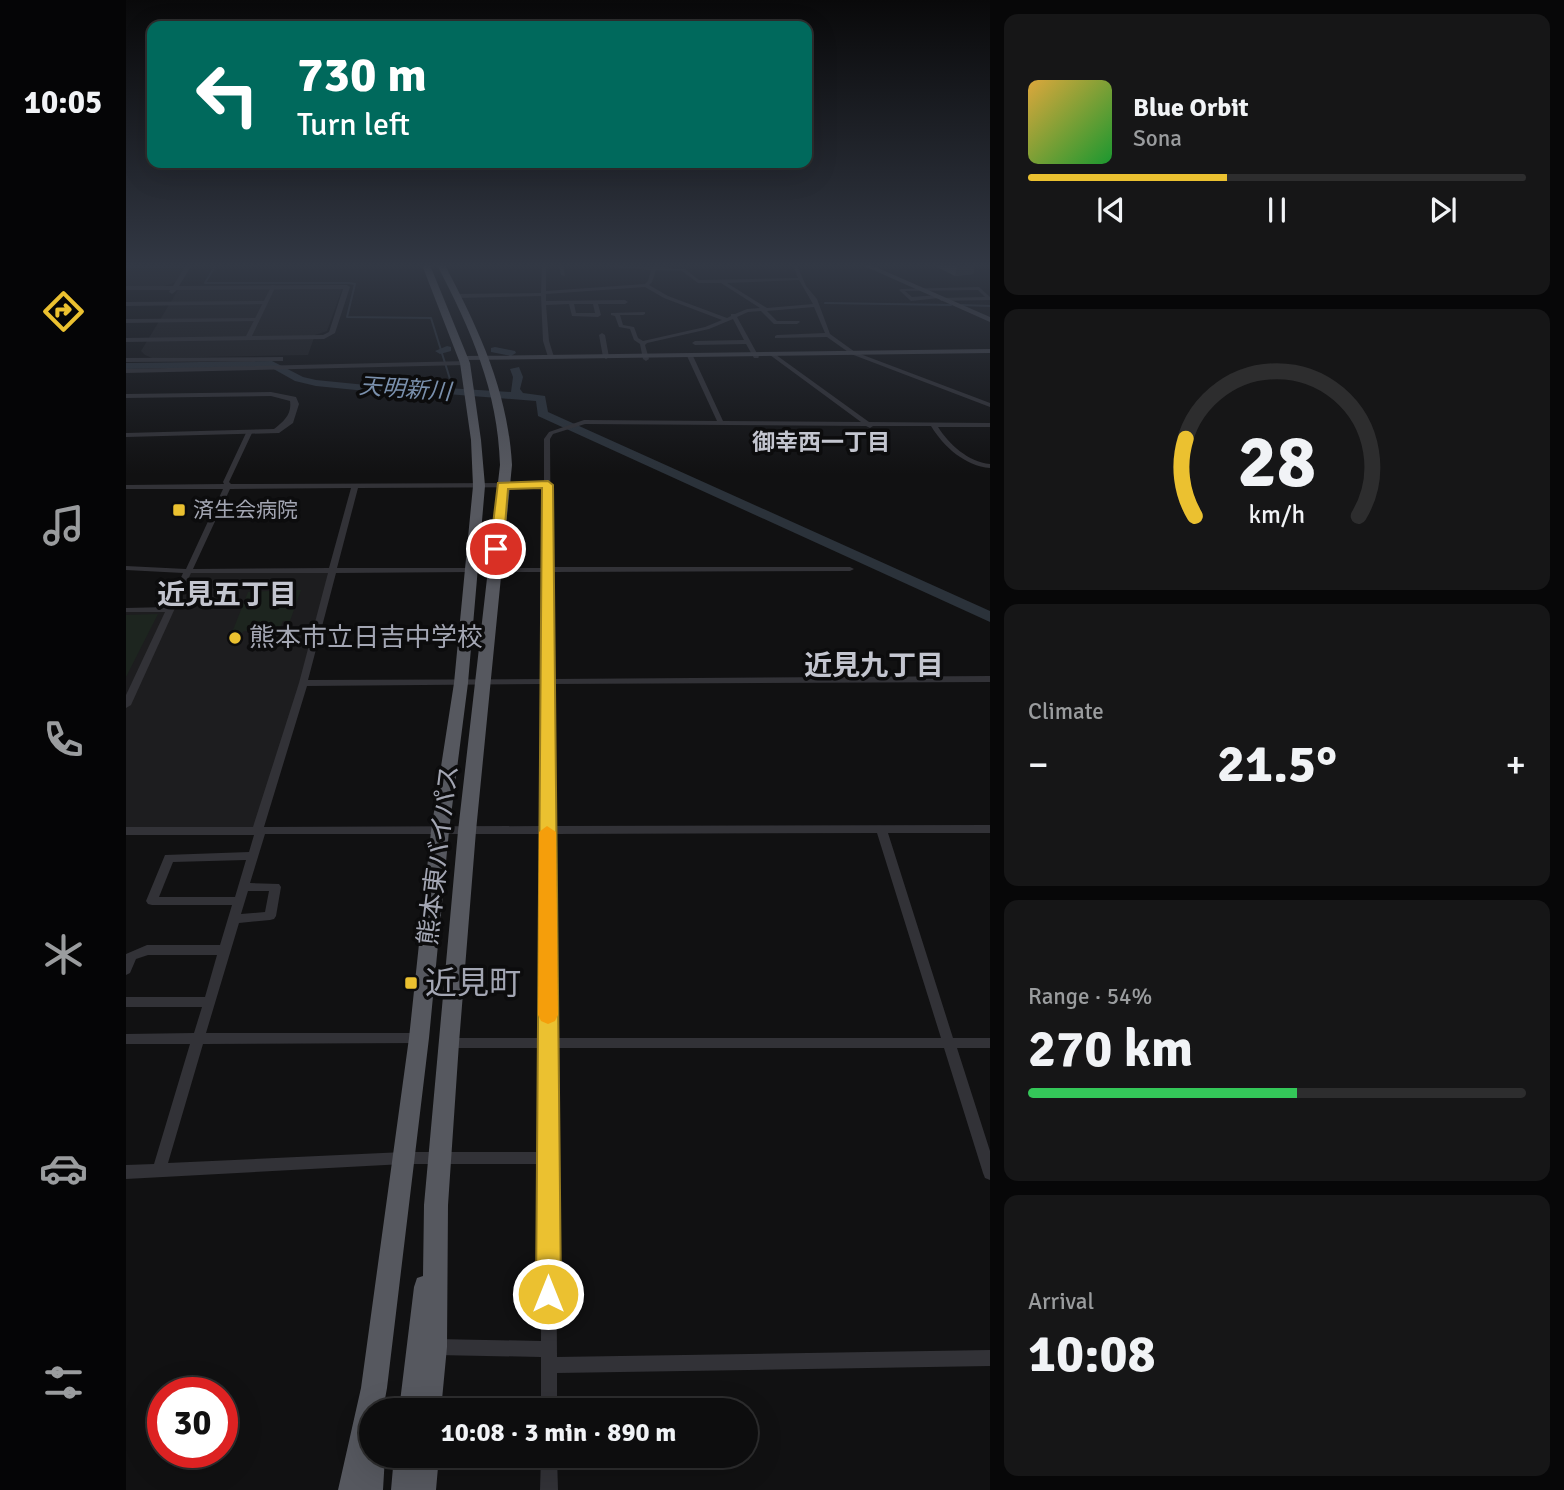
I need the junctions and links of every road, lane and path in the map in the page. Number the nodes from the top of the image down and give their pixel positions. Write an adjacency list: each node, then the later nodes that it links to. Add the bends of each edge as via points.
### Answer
1 (144, 335): 15 (street)
2 (250, 335): 13 (street)
3 (328, 335): 13 (street)
4 (454, 335): 29 (highway, 熊本東バイパス)
5 (476, 335): 27 (highway, 熊本東バイパス)
6 (545, 335): 23 (street)
7 (602, 335): 24 (street)
8 (634, 335): 18 (street)
9 (670, 335): 18 (street)
10 (743, 335): 16 (street)
11 (828, 335): 12 (street); 20 (street)
12 (777, 337)
13 (248, 338): 15 (street)
14 (126, 340): 15 (street)
15 (141, 340): 28 (street)
16 (748, 342): 17 (street); 21 (street)
17 (695, 343)
18 (643, 344): 26 (street)
19 (990, 352): 20 (main road)
20 (857, 354): 22 (main road); 33 (street)
21 (755, 356): 22 (main road); 25 (main road)
22 (774, 356): 36 (street)
23 (551, 357): 24 (main road); 27 (main road)
24 (606, 357): 26 (main road)
25 (691, 357): 26 (main road); 34 (street)
26 (646, 358): 27 (main road)
27 (488, 360): 29 (main road); 42 (highway, 熊本東バイパス, via 506,439)
28 (127, 361): 30 (street)
29 (464, 361): 30 (street); 45 (highway, 熊本東バイパス)
30 (399, 362): 31 (street)
31 (126, 371)
32 (126, 396): 38 (street, via 271,394 293,399 287,425)
33 (990, 405)
34 (721, 424): 36 (street); 43 (street, via 576,423 547,439)
35 (990, 425): 37 (street)
36 (871, 426): 37 (street)
37 (934, 426): 40 (street, via 979,467)
38 (248, 433): 39 (street); 44 (street)
39 (126, 435)
40 (990, 466)
41 (355, 485): 44 (street); 45 (street); 49 (street)
42 (502, 485): 43 (street); 45 (street); 51 (highway, 熊本東バイパス)
43 (548, 485): 52 (street)
44 (228, 486): 46 (street); 53 (street)
45 (479, 486): 50 (highway, 熊本東バイパス)
46 (126, 487)
47 (126, 568): 53 (street)
48 (850, 569): 52 (street)
49 (333, 570): 50 (street); 53 (street); 57 (street)
50 (472, 570): 58 (highway, 熊本東バイパス)
51 (494, 570): 52 (street); 59 (highway, 熊本東バイパス)
52 (547, 570): 60 (street)
53 (187, 571): 54 (street)
54 (170, 609): 55 (street); 61 (street)
55 (126, 610)
56 (990, 680): 60 (street)
57 (303, 683): 58 (street); 68 (street)
58 (461, 683): 59 (street); 66 (highway, 熊本東バイパス)
59 (484, 683): 60 (street); 67 (highway, 熊本東バイパス)
60 (547, 683): 64 (street)
61 (126, 705)
62 (881, 829): 63 (street); 64 (street); 82 (street)
63 (990, 829)
64 (547, 830): 67 (street); 81 (street)
65 (126, 831): 68 (street)
66 (440, 831): 67 (street); 68 (street); 77 (highway, 熊本東バイパス)
67 (467, 831): 80 (highway, 熊本東バイパス)
68 (258, 832): 69 (street)
69 (253, 856): 70 (street); 71 (street, via 169,858 152,901)
70 (244, 887): 71 (street); 72 (street, via 275,887 270,915)
71 (240, 901): 72 (street)
72 (234, 919): 73 (street)
73 (224, 950): 74 (street, via 147,950 131,956); 76 (street)
74 (126, 970)
75 (126, 1002): 76 (street)
76 (208, 1002): 79 (street)
77 (419, 1038): 79 (street); 84 (highway, 熊本東バイパス)
78 (126, 1039): 79 (street)
79 (197, 1039): 87 (street)
80 (449, 1043): 81 (street); 85 (highway, 熊本東バイパス)
81 (548, 1043): 82 (street); 86 (street)
82 (949, 1043): 83 (street); 89 (street)
83 (990, 1043)
84 (404, 1158): 85 (street); 87 (street); 94 (highway, 熊本東バイパス)
85 (440, 1158): 86 (street); 90 (highway, 熊本東バイパス)
86 (548, 1158): 92 (street)
87 (159, 1170): 88 (street)
88 (126, 1172)
89 (990, 1173)
90 (436, 1205): 91 (highway, 熊本東バイパス); 95 (highway)
91 (434, 1347): 92 (street); 96 (highway, 熊本東バイパス)
92 (548, 1357): 93 (street); 97 (street)
93 (990, 1358)
94 (373, 1398)
95 (413, 1398)
96 (429, 1398)
97 (549, 1398)
98 (359, 1460): 103 (highway, 熊本東バイパス)
99 (370, 1468): 104 (highway)
100 (407, 1468): 105 (highway)
101 (424, 1468): 106 (highway)
102 (549, 1468): 107 (street)
103 (352, 1490)
104 (369, 1490)
105 (405, 1490)
106 (422, 1490)
107 (549, 1490)

